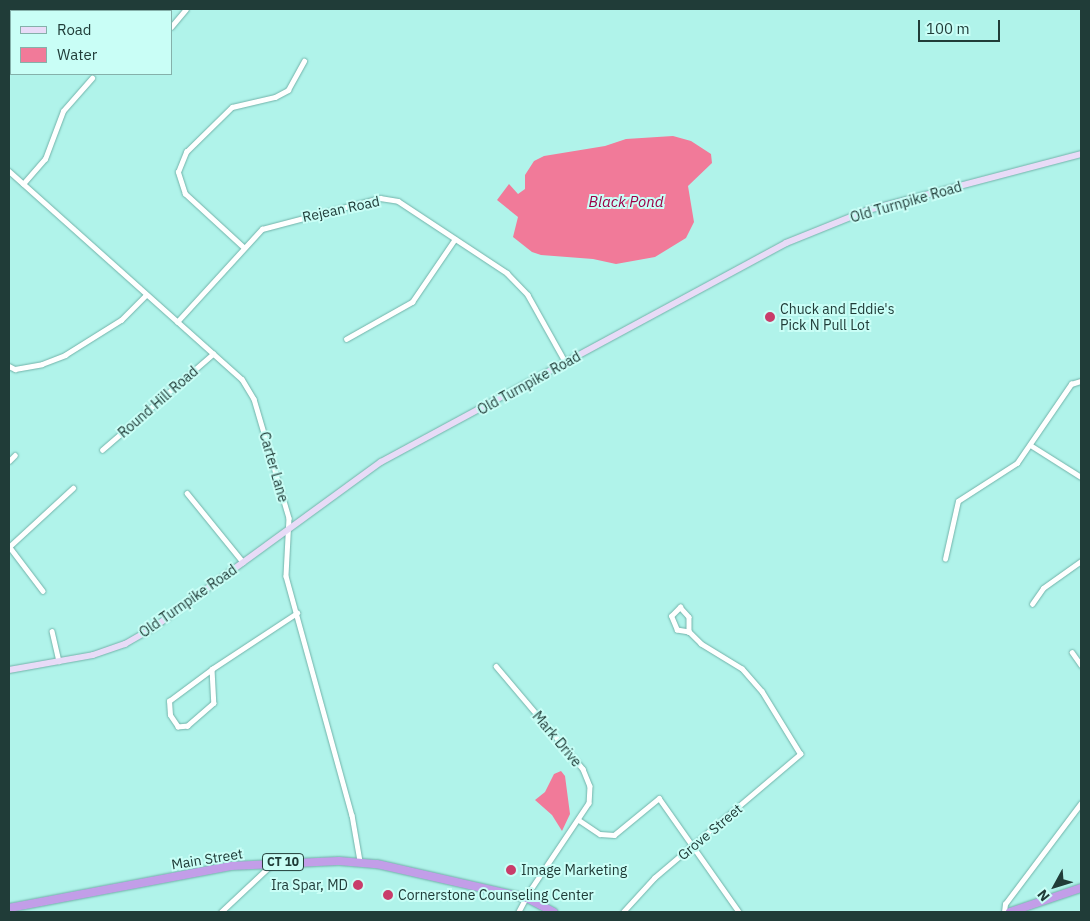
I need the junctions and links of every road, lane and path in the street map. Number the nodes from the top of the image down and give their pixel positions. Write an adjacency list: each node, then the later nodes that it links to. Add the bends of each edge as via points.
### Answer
1 (186, 9): 2 (street)
2 (172, 26)
3 (304, 61): 9 (street, via 288,90 274,97 232,107 186,152 178,172 185,194)
4 (92, 78): 7 (street, via 63,111 45,159)
5 (1081, 154): 14 (main road, Old Turnpike Road, via 868,210 786,243)
6 (9, 171): 7 (street, Carter Lane)
7 (23, 184): 10 (street, Carter Lane)
8 (455, 239): 9 (street, Rejean Road, via 398,201 380,198 278,223 262,229); 12 (street, via 412,302); 14 (street, Rejean Road, via 507,273 528,295)
9 (244, 248): 11 (street, Rejean Road)
10 (146, 295): 11 (street, Carter Lane); 15 (street, via 121,320 65,354 42,364 15,369)
11 (177, 322): 13 (street, Carter Lane)
12 (346, 339)
13 (213, 354): 18 (street, Round Hill Road); 24 (street, Carter Lane, via 242,379 254,399)
14 (566, 363): 24 (main road, Old Turnpike Road, via 381,462)
15 (9, 366)
16 (1081, 381): 17 (street, via 1071,384)
17 (1032, 446): 21 (street); 26 (street, via 1017,464 958,501)
18 (102, 450)
19 (15, 456): 20 (street)
20 (9, 461)
21 (1081, 477)
22 (73, 488): 25 (street)
23 (187, 493): 28 (street)
24 (290, 529): 28 (main road, Old Turnpike Road); 31 (street, Carter Lane, via 285,563)
25 (9, 547): 29 (street)
26 (945, 559)
27 (1081, 561): 30 (street, via 1043,588)
28 (243, 562): 35 (main road, Old Turnpike Road, via 153,628 125,644 93,655)
29 (43, 591)
30 (1032, 604)
31 (297, 613): 38 (street); 43 (street, Carter Lane, via 352,815)
32 (52, 631): 35 (street)
33 (689, 632): 33 (street, via 677,630 673,624 671,616 680,607 689,617); 42 (street, Grove Street, via 701,644 742,669 762,692 800,754)
34 (1072, 652): 36 (street)
35 (59, 661): 39 (main road, Old Turnpike Road)
36 (1081, 664)
37 (496, 666): 41 (street, Mark Drive, via 584,769 590,786 589,803)
38 (212, 669): 38 (street, via 169,701 170,715 178,727 188,726 214,703)
39 (9, 670)
40 (1081, 802): 53 (street, via 1005,904)
41 (579, 820): 42 (street, via 600,834 614,835 659,798); 46 (street, Mark Drive)
42 (694, 846): 51 (street, Grove Street, via 654,878); 52 (street)
43 (360, 861): 44 (highway, Main Street / CT 10); 46 (highway, Main Street / CT 10)
44 (273, 863): 47 (highway, Main Street / CT 10, via 231,866); 48 (street)
45 (1081, 888): 54 (highway)
46 (527, 898): 49 (street, Mark Drive); 50 (highway, Main Street / CT 10)
47 (9, 908)
48 (221, 912)
49 (519, 912)
50 (554, 912)
51 (623, 912)
52 (739, 912)
53 (1004, 912)
54 (1010, 912)

